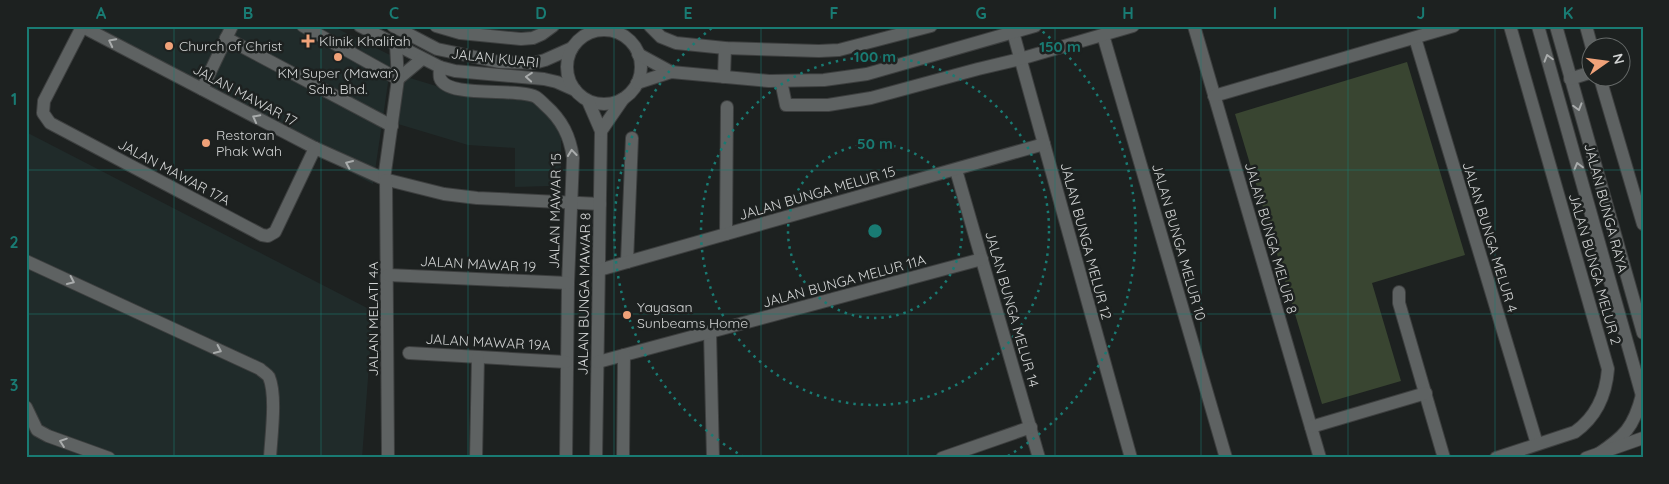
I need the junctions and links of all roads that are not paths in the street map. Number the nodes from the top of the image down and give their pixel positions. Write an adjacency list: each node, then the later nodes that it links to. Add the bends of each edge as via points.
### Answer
1 (82, 26): 38 (street, JALAN MAWAR 17, one-way to 1); 48 (street, JALAN MAWAR 17A, via 44,101 43,113 50,123 262,235 275,232)
2 (303, 26): 33 (street)
3 (360, 26): 22 (street, JALAN KUARI)
4 (393, 26): 25 (street, JALAN KUARI)
5 (552, 26): 14 (street, via 542,34 521,39 460,33)
6 (650, 26): 24 (street, via 676,43)
7 (1035, 26): 19 (street)
8 (1133, 26): 20 (street)
9 (1194, 26): 40 (street, JALAN BUNGA MELUR 8)
10 (1454, 26): 21 (street)
11 (1510, 26): 75 (street, JALAN BUNGA MELUR 2, via 1608,369 1604,396 1591,418 1574,432)
12 (1538, 26): 70 (street, JALAN BUNGA RAYA, one-way to 12)
13 (1556, 26): 34 (street, JALAN BUNGA RAYA)
14 (439, 27): 25 (street)
15 (928, 27): 24 (street, via 839,50)
16 (592, 29): 17 (street); 23 (street)
17 (617, 30): 26 (street)
18 (229, 32): 38 (street); 44 (street)
19 (1013, 32): 28 (street, JALAN BUNGA MELUR 12); 35 (street, via 867,74)
20 (1103, 35): 28 (street); 88 (street, JALAN BUNGA MELUR 10)
21 (1415, 38): 40 (street); 75 (street, JALAN BUNGA MELUR 4)
22 (396, 45): 27 (street, JALAN KUARI); 33 (street)
23 (572, 48): 25 (street, JALAN KUARI, via 545,60 524,64); 39 (street, via 567,70)
24 (725, 48): 32 (street)
25 (437, 49)
26 (638, 54): 30 (street); 36 (street)
27 (422, 59): 29 (street, JALAN KUARI); 33 (street)
28 (1020, 59): 35 (street, via 871,98 828,105 786,105); 47 (street, JALAN BUNGA MELUR 12)
29 (440, 67): 39 (street, JALAN KUARI, one-way to 29, via 544,79); 51 (street, JALAN MAWAR 15, one-way to 29, via 571,144 566,129 554,113 537,97 522,92 476,92 450,87 443,84)
30 (671, 72): 32 (street); 36 (street)
31 (1582, 75): 34 (street)
32 (724, 77): 35 (street)
33 (398, 79): 44 (street)
34 (1570, 79): 63 (street, JALAN BUNGA RAYA, one-way to 63)
35 (781, 81)
36 (637, 84): 41 (street)
37 (1603, 88): 53 (street)
38 (202, 89): 48 (street, JALAN MAWAR 17, one-way to 38)
39 (575, 90): 42 (street)
40 (1214, 96): 72 (street, JALAN BUNGA MELUR 8)
41 (623, 99): 42 (street, via 612,104); 45 (street)
42 (588, 101): 45 (street, JALAN BUNGA MAWAR 8)
43 (727, 107): 54 (street)
44 (392, 126): 50 (street)
45 (601, 131): 52 (street, JALAN BUNGA MAWAR 8)
46 (632, 138): 57 (street)
47 (1044, 144): 49 (street, JALAN BUNGA MELUR 15); 87 (street, JALAN BUNGA MELUR 12)
48 (315, 148): 50 (street, JALAN MAWAR 17, one-way to 48)
49 (956, 170): 54 (street, JALAN BUNGA MELUR 15); 55 (street, JALAN BUNGA MELUR 14)
50 (385, 179): 51 (street, via 444,194); 59 (street, JALAN MELATI 4A)
51 (571, 202): 52 (street); 60 (street, JALAN MAWAR 15)
52 (600, 204): 58 (street, JALAN BUNGA MAWAR 8)
53 (1643, 224)
54 (726, 234): 57 (street, JALAN BUNGA MELUR 15)
55 (982, 258): 62 (street, JALAN BUNGA MELUR 11A); 73 (street, JALAN BUNGA MELUR 14)
56 (26, 261): 78 (street, one-way to 78, via 260,369 268,376 272,388)
57 (627, 262): 58 (street, JALAN BUNGA MELUR 15)
58 (599, 270): 68 (street, JALAN BUNGA MAWAR 8)
59 (388, 275): 60 (street, JALAN MAWAR 19); 79 (street, JALAN MELATI 4A)
60 (568, 283): 67 (street, JALAN MAWAR 15)
61 (1399, 292): 69 (street, via 1399,302)
62 (710, 332): 65 (street, JALAN BUNGA MELUR 11A); 84 (street)
63 (1643, 333)
64 (409, 353): 66 (street, JALAN MAWAR 19A)
65 (624, 355): 68 (street, JALAN BUNGA MELUR 11A); 83 (street)
66 (478, 357): 67 (street, JALAN MAWAR 19A); 80 (street)
67 (566, 362): 81 (street, JALAN MAWAR 15)
68 (598, 362): 82 (street, JALAN BUNGA MAWAR 8)
69 (1426, 393): 72 (street); 90 (street)
70 (1642, 397): 76 (street, via 1627,430 1617,441)
71 (26, 407): 77 (street, one-way to 71, via 37,430)
72 (1311, 427): 89 (street, JALAN BUNGA MELUR 8)
73 (1031, 428): 85 (street); 86 (street, JALAN BUNGA MELUR 14)
74 (1643, 438): 76 (street)
75 (1537, 444): 91 (street, JALAN BUNGA MELUR 2)
76 (1592, 456)
77 (109, 458)
78 (270, 458)
79 (388, 458)
80 (476, 458)
81 (566, 458)
82 (596, 458)
83 (623, 458)
84 (713, 458)
85 (942, 458)
86 (1040, 458)
87 (1132, 458)
88 (1226, 458)
89 (1320, 458)
90 (1444, 458)
91 (1496, 458)

